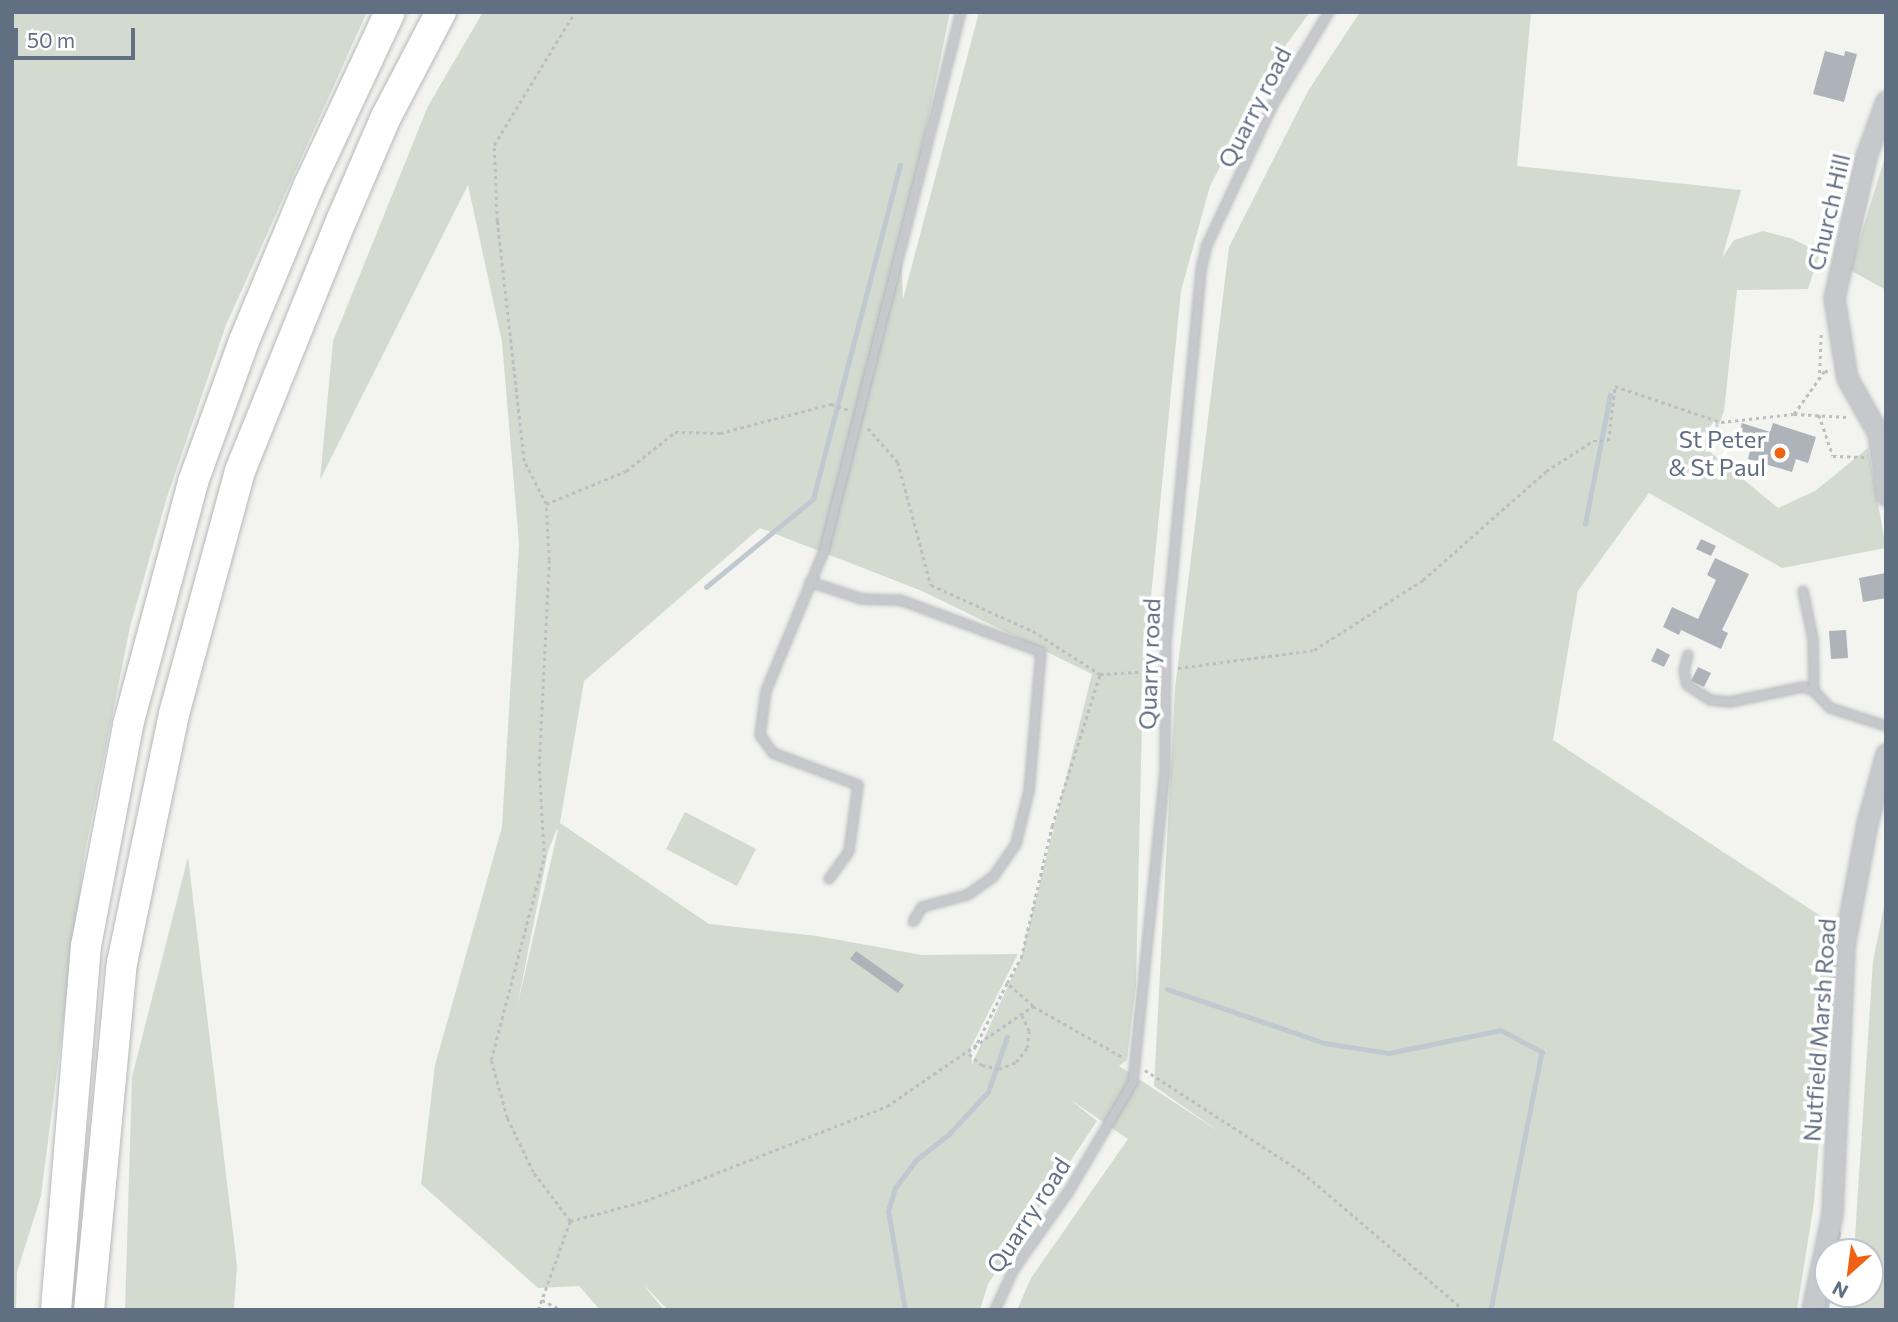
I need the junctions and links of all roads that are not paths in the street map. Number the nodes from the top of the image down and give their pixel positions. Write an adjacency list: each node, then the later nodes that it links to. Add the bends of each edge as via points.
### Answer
1 (390, 12): 15 (highway, via 308,187 244,341 193,482 128,725 86,946)
2 (441, 12): 16 (highway, via 358,181 240,471 174,714 122,963)
3 (961, 12): 7 (lane, via 824,551)
4 (1329, 12): 17 (lane, Quarry road, via 1283,85 1207,246 1187,384 1166,670 1165,773 1138,1066 1069,1191 1014,1269)
5 (1886, 101): 6 (street, Church Hill, via 1866,156 1834,298 1847,378 1880,448)
6 (1886, 495)
7 (810, 582): 13 (lane, via 766,691 760,735 773,753 858,785 849,850); 14 (lane, via 862,599 900,600 1041,652 1029,791 1016,844 993,877 967,895 922,907)
8 (1803, 591): 10 (lane, via 1814,649)
9 (1688, 655): 10 (lane, via 1687,685 1710,700 1730,702 1792,687)
10 (1814, 691): 11 (lane, via 1830,708)
11 (1886, 726)
12 (1886, 754): 18 (street, Nutfield Marsh Road, via 1867,823 1844,946 1832,1214)
13 (829, 879)
14 (913, 922)
15 (56, 1310)
16 (89, 1310)
17 (995, 1310)
18 (1812, 1310)

